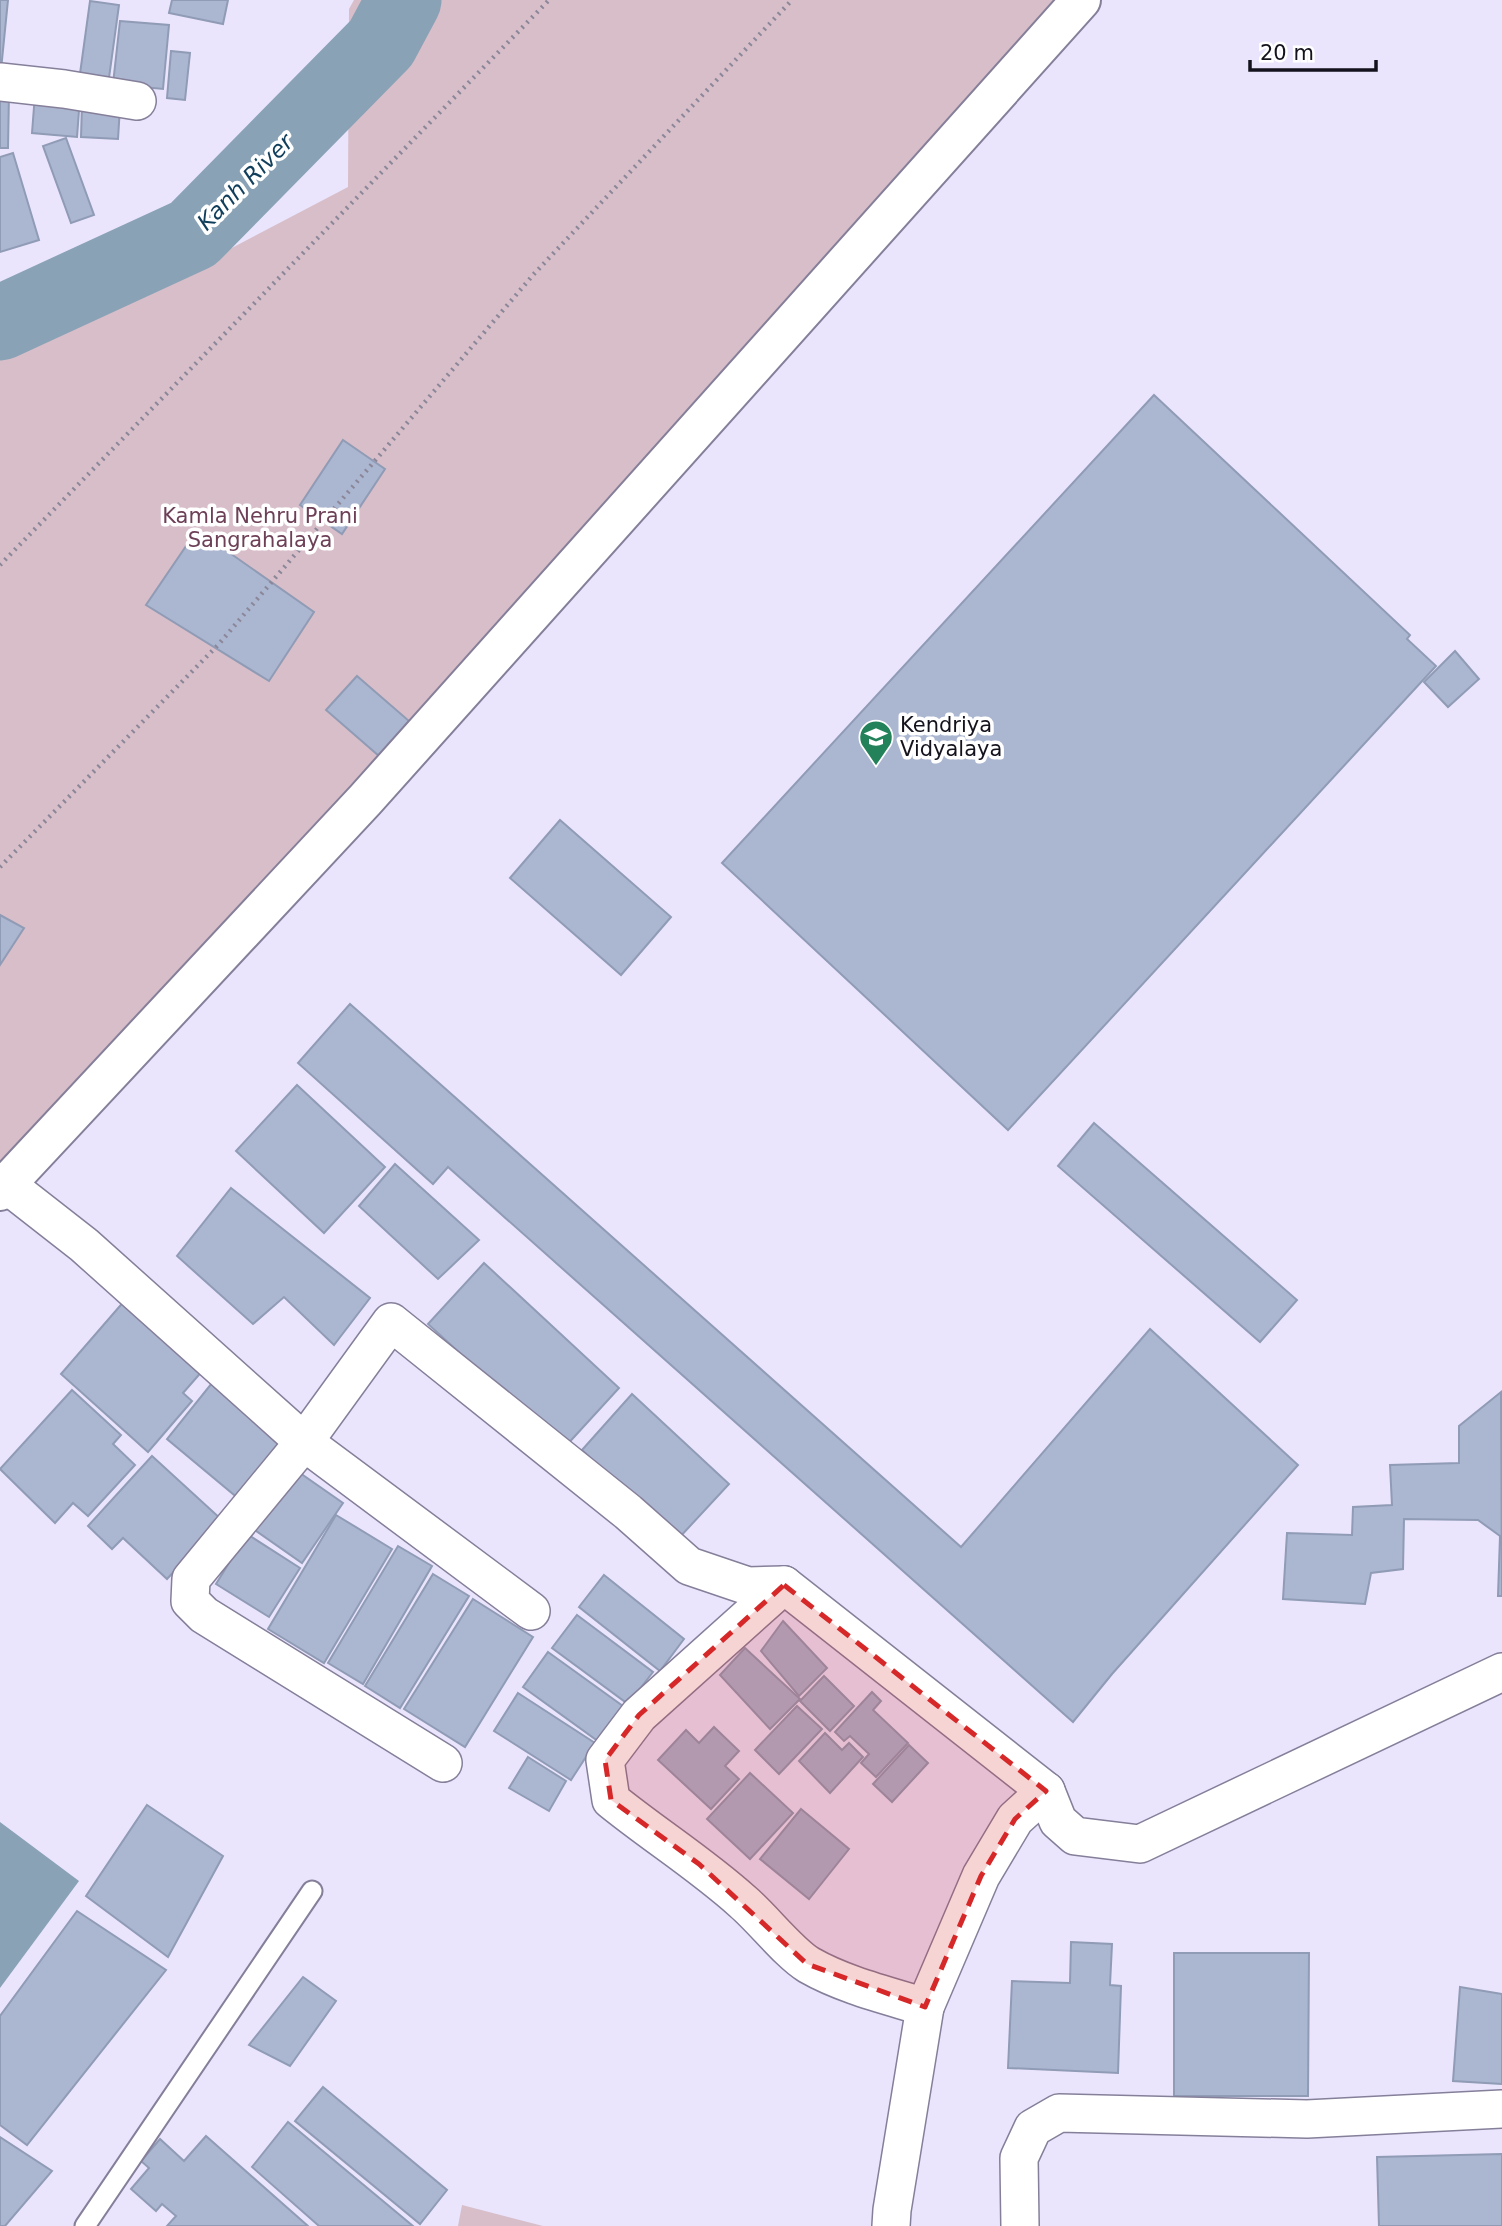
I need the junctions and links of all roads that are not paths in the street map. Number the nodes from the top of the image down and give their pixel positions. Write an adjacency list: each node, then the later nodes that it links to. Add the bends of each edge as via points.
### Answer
1 (1081, 0): 4 (street, via 365,800)
2 (0, 82): 3 (street)
3 (137, 101)
4 (3, 1187): 5 (street, via 83,1245)
5 (304, 1442): 6 (street, via 391,1322 690,1566 748,1586); 7 (street); 9 (street, via 191,1579 190,1601 204,1615)
6 (784, 1585): 10 (street); 12 (street, via 639,1715 606,1760 611,1800 699,1864 807,1964 850,1984)
7 (531, 1611)
8 (1502, 1672): 10 (street, via 1140,1844 1075,1836 1058,1821)
9 (443, 1763)
10 (1046, 1791): 12 (street, via 1015,1819 981,1876)
11 (312, 1891): 14 (lane)
12 (925, 2007): 15 (street)
13 (1502, 2109): 16 (street, via 1307,2119 1059,2113 1033,2128 1019,2158)
14 (85, 2226)
15 (891, 2226)
16 (1020, 2226)

